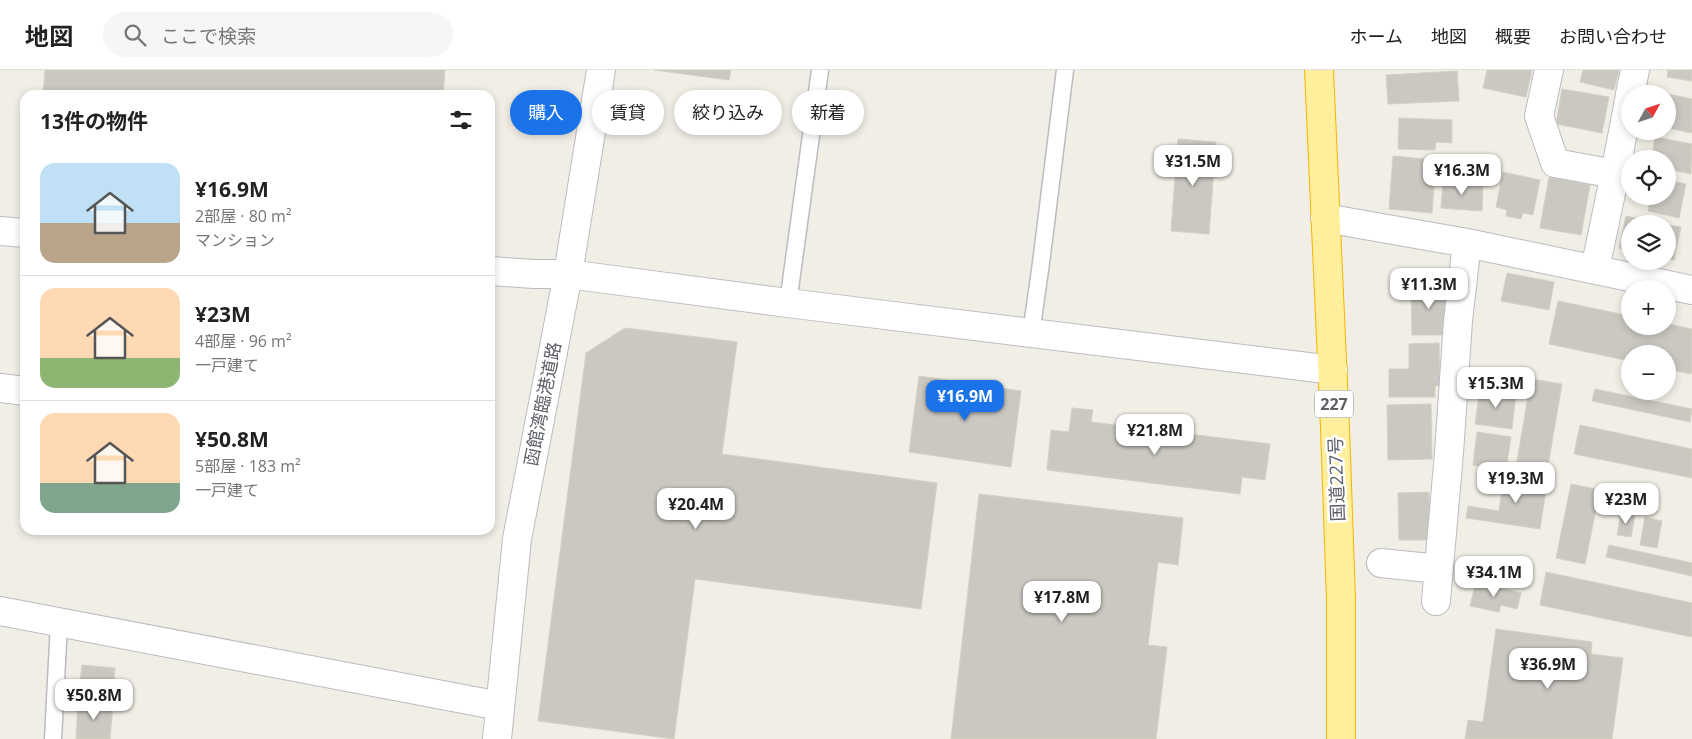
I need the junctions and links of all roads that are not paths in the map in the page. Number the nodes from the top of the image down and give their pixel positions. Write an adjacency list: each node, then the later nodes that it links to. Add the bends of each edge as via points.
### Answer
1 (601, 70): 16 (street, 函館湾臨港道路)
2 (820, 70): 18 (lane)
3 (1064, 70): 19 (lane)
4 (1319, 70): 10 (highway, 国道227号 / 227)
5 (1549, 70): 9 (street, via 1540,116 1555,162)
6 (1635, 70): 7 (street)
7 (1632, 85)
8 (1621, 140): 9 (street)
9 (1615, 174): 14 (street)
10 (1325, 218): 13 (street); 20 (highway, 国道227号 / 227)
11 (0, 231): 12 (street)
12 (20, 233)
13 (1467, 243): 14 (street); 24 (street)
14 (1595, 269): 17 (street)
15 (495, 270): 16 (street)
16 (568, 274): 18 (street); 28 (street, 函館湾臨港道路, via 517,539)
17 (1692, 290)
18 (788, 303): 19 (street)
19 (1031, 334): 20 (street)
20 (1333, 370): 31 (highway, 国道227号 / 227, via 1341,600)
21 (0, 388): 22 (street)
22 (20, 390)
23 (1381, 563): 24 (street)
24 (1439, 569): 25 (street)
25 (1436, 601)
26 (0, 612): 27 (street)
27 (59, 622): 28 (street); 29 (lane)
28 (500, 706): 30 (street, 函館湾臨港道路)
29 (53, 739)
30 (497, 739)
31 (1341, 739)

